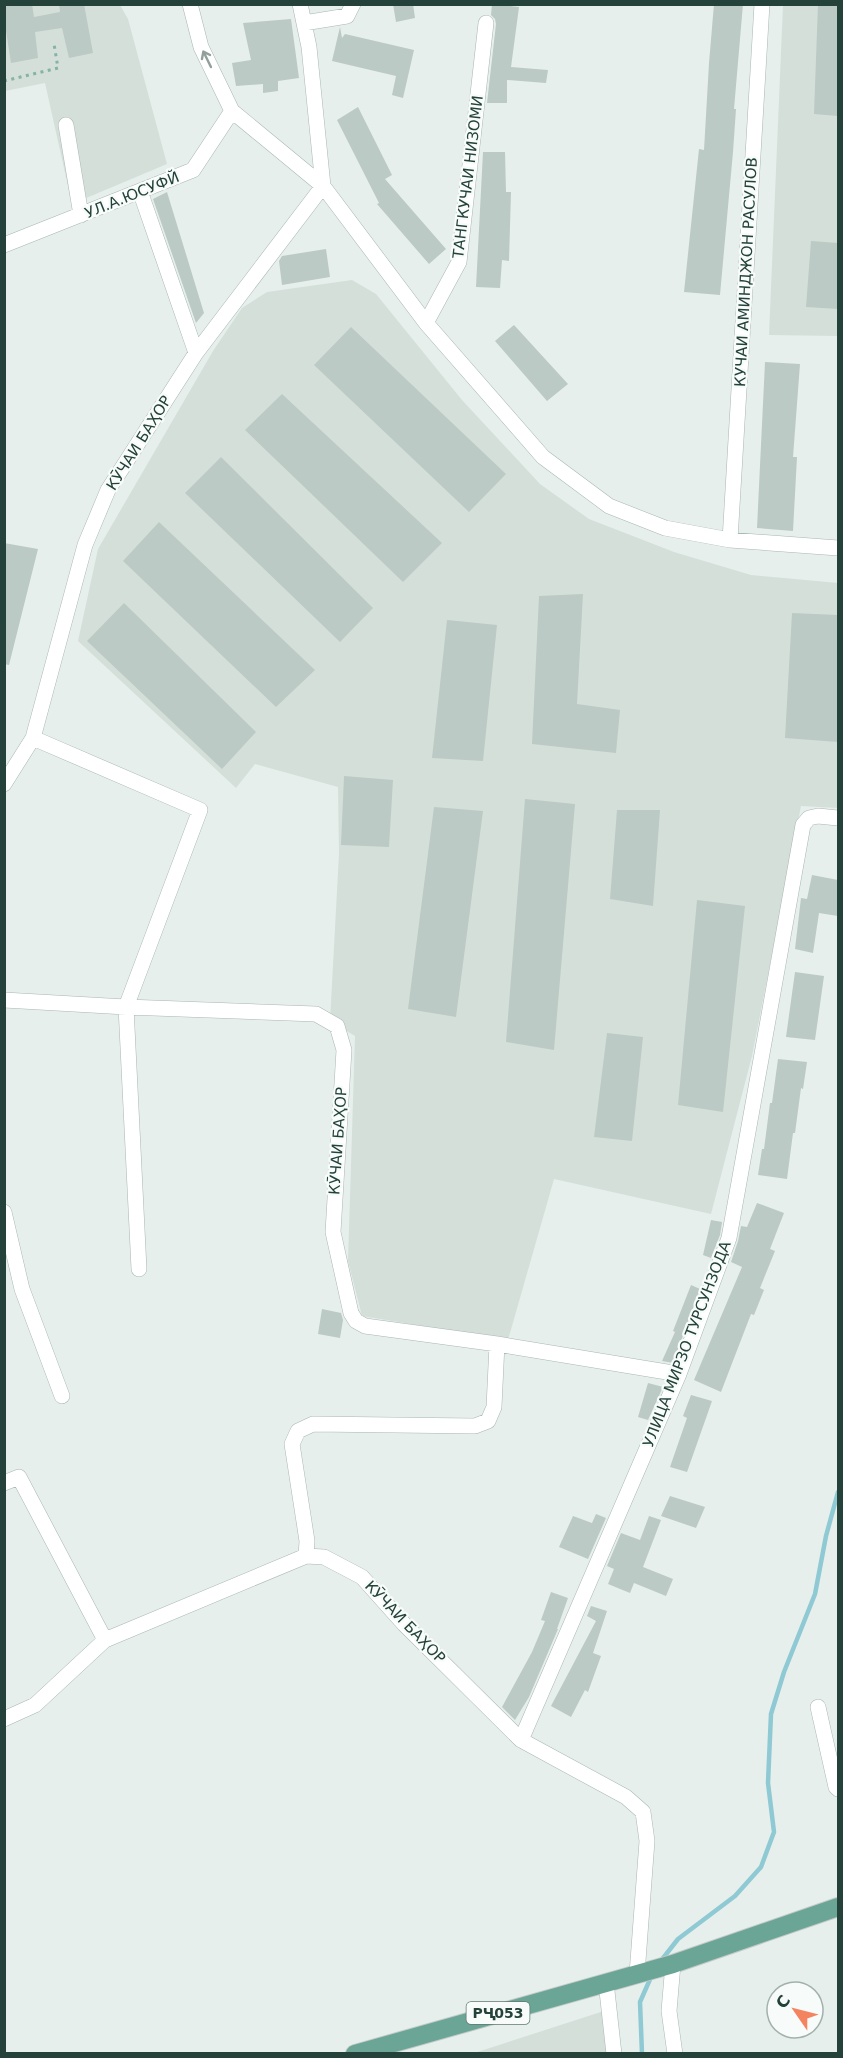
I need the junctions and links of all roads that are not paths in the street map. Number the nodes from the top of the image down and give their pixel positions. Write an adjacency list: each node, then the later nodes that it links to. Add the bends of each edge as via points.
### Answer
1 (190, 4): 7 (street, one-way to 1, via 201,47)
2 (300, 4): 5 (street)
3 (353, 4): 5 (street, via 347,15)
4 (762, 4): 15 (street, КУЧАИ АМИНДЖОН РАСУЛОВ)
5 (304, 23): 9 (street)
6 (486, 24): 13 (street, ТАНГКУЧАИ НИЗОМИ, via 459,262)
7 (232, 111): 9 (street); 10 (street, УЛ.А.ЮСУФЙ, via 193,170)
8 (66, 125): 11 (street)
9 (323, 186): 13 (street); 14 (street, КӮЧАИ БАҲОР)
10 (140, 191): 11 (street, УЛ.А.ЮСУФЙ); 14 (street)
11 (81, 215): 12 (street, УЛ.А.ЮСУФЙ)
12 (4, 245)
13 (426, 323): 15 (street, via 543,457 609,506 665,528)
14 (196, 353): 17 (street, КӮЧАИ БАҲОР, via 108,490 86,544)
15 (730, 540): 16 (street)
16 (838, 548)
17 (33, 738): 18 (street, КӮЧАИ БАҲОР); 21 (street, via 200,810)
18 (4, 784)
19 (838, 818): 25 (street, УЛИЦА МИРЗО ТУРСУНЗОДА, via 818,816 803,825 729,1238)
20 (4, 1000): 21 (street, КӮЧАИ БАҲОР)
21 (126, 1007): 23 (street); 24 (street, КӮЧАИ БАҲОР, via 316,1014 337,1026 344,1050 333,1232 351,1313 365,1326)
22 (4, 1212): 26 (street, via 22,1289)
23 (139, 1269)
24 (497, 1344): 25 (street, КӮЧАИ БАҲОР); 28 (street, via 494,1407 488,1420 475,1426 313,1424 298,1431 292,1444)
25 (679, 1374): 32 (street, УЛИЦА МИРЗО ТУРСУНЗОДА)
26 (62, 1396)
27 (4, 1483): 29 (street, via 19,1477)
28 (306, 1556): 29 (street); 32 (street, КӮЧАИ БАҲОР, via 324,1557 362,1577)
29 (105, 1640): 31 (street, via 35,1705)
30 (818, 1707): 33 (street)
31 (4, 1719)
32 (521, 1740): 36 (street, КӮЧАИ БАҲОР, via 626,1797 643,1812 647,1841)
33 (838, 1789)
34 (838, 1907): 35 (main road, РҶ053)
35 (670, 1964): 36 (main road, РҶ053); 40 (street, via 669,2011)
36 (638, 1973): 37 (main road, РҶ053)
37 (606, 1982): 38 (main road, РҶ053); 39 (street)
38 (355, 2054)
39 (614, 2054)
40 (675, 2054)

